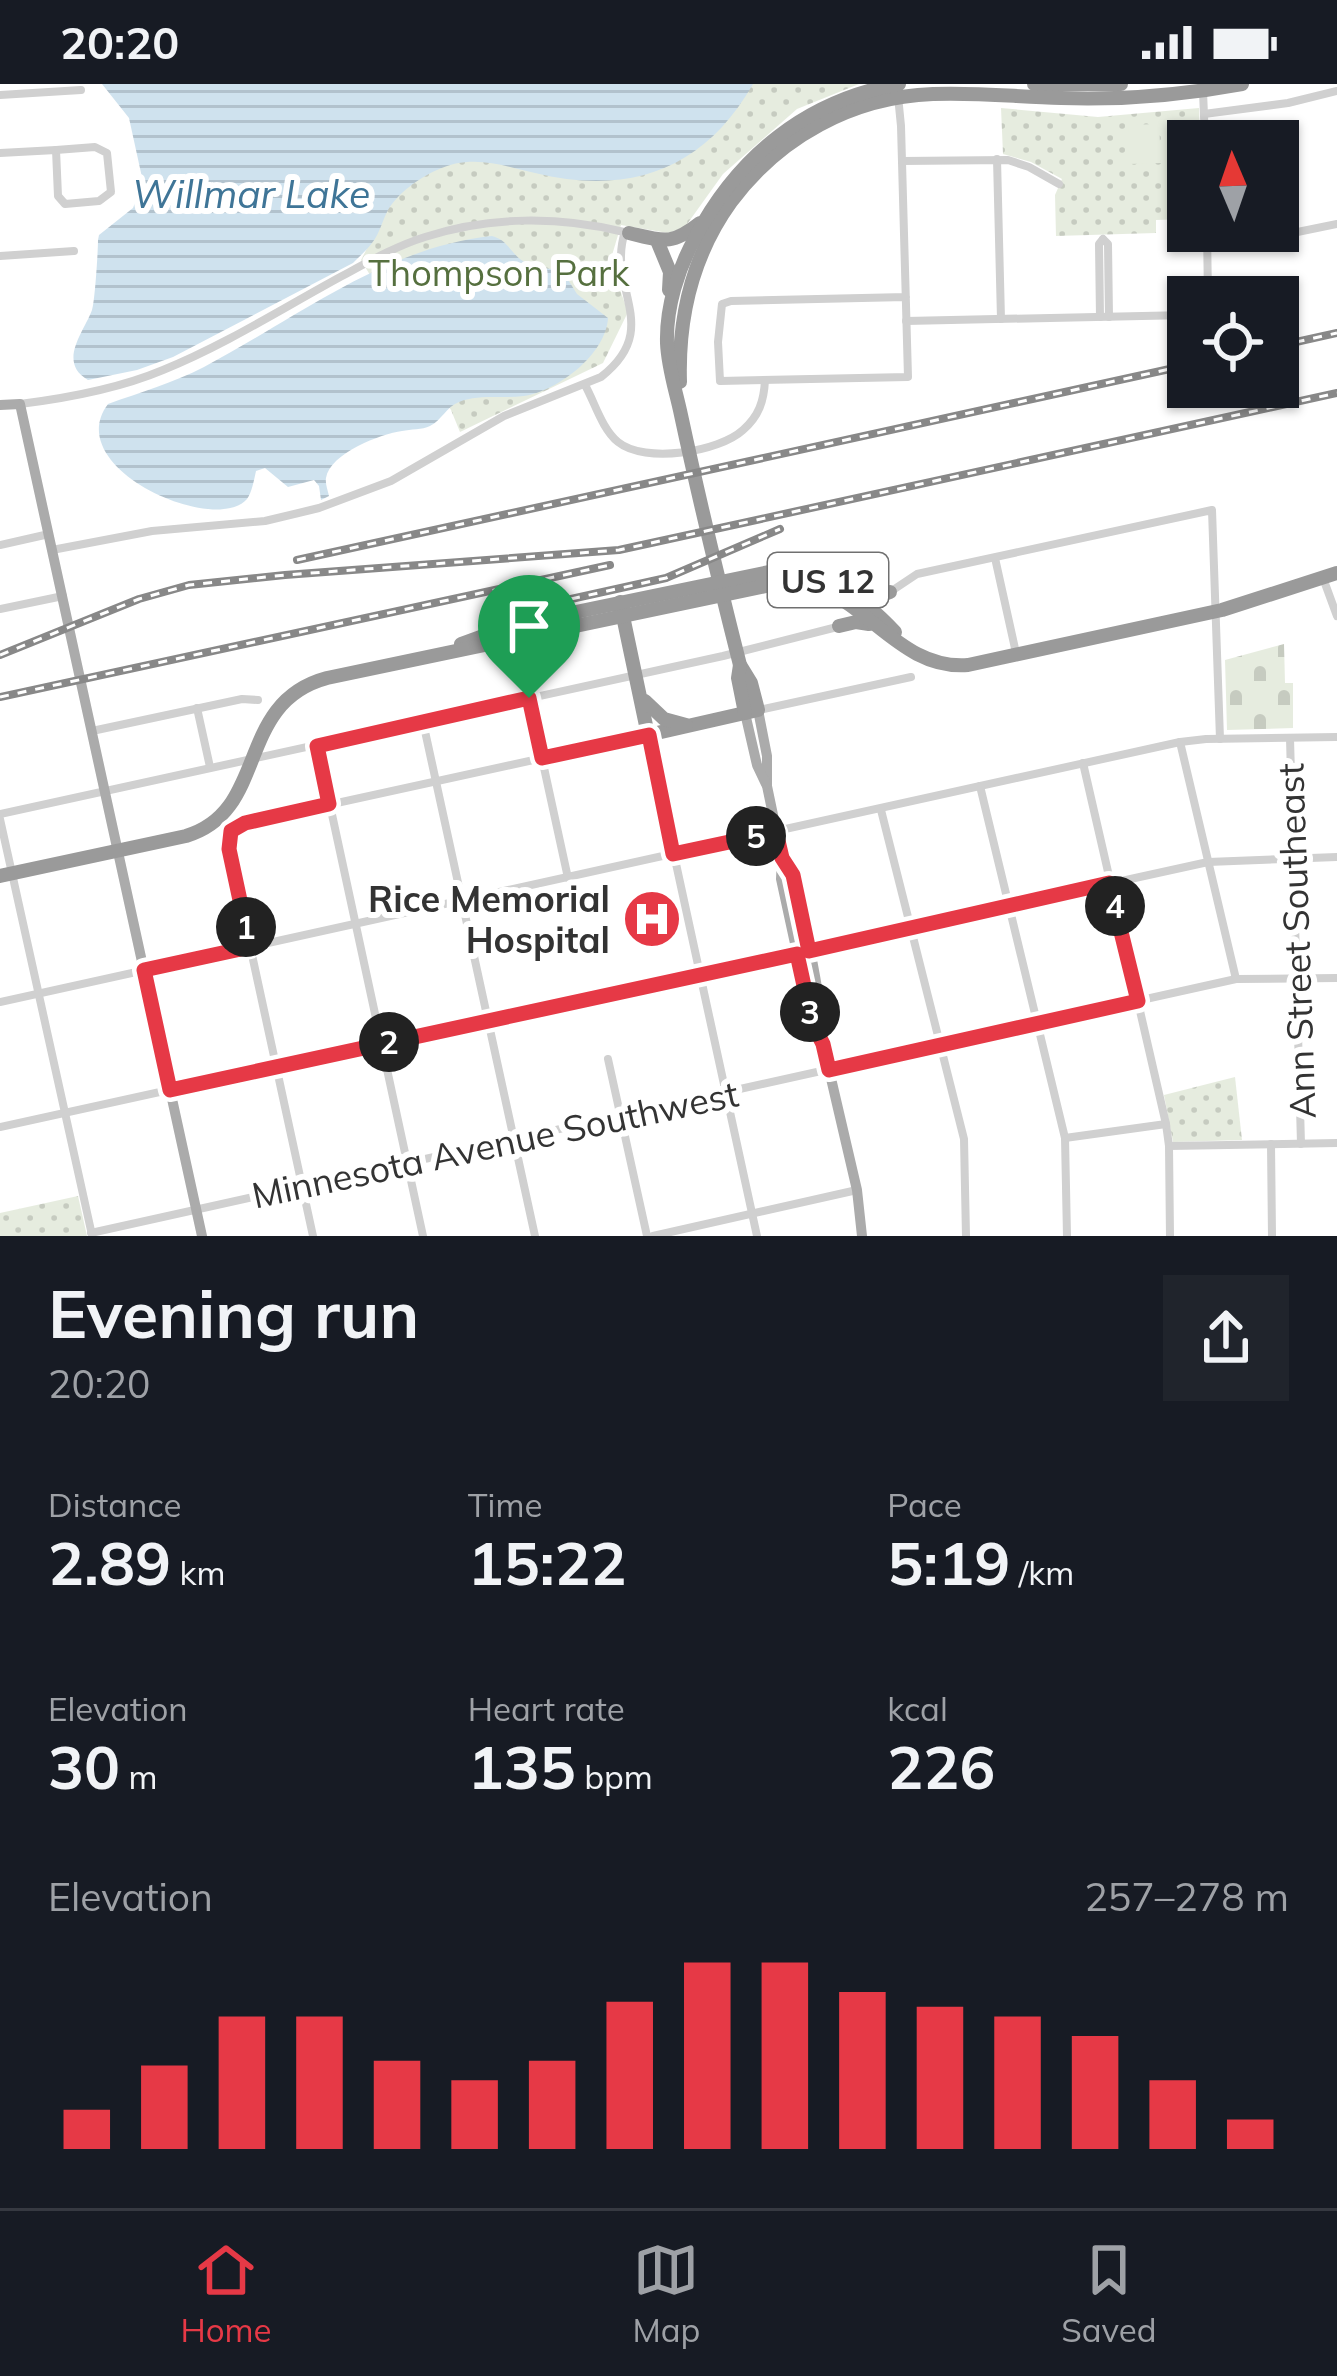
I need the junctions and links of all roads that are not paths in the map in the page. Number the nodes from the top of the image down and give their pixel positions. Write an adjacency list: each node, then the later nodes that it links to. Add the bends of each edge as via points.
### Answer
1 (1034, 84): 2 (highway)
2 (1121, 84)
3 (1243, 84): 4 (highway)
4 (1203, 87): 5 (highway, via 1109,98); 9 (street)
5 (897, 89): 14 (street); 16 (highway, via 849,97 796,122 740,170); 23 (highway, via 782,148)
6 (81, 90): 8 (street)
7 (1337, 92): 9 (street)
8 (0, 95)
9 (1204, 114): 10 (street)
10 (1204, 120)
11 (56, 150): 11 (street, via 65,204 111,192 107,153); 12 (street)
12 (0, 153)
13 (997, 159): 14 (street); 15 (street); 27 (street)
14 (902, 160): 24 (street)
15 (1059, 184)
16 (704, 220): 19 (highway, via 676,240); 23 (highway)
17 (1337, 224): 18 (street)
18 (1299, 232)
19 (627, 233): 20 (street); 31 (street, via 619,262 632,313 629,337 610,370); 32 (street, via 546,220 425,237 150,376)
20 (658, 243): 23 (street); 29 (highway, via 670,272)
21 (74, 251): 22 (street)
22 (0, 256)
23 (693, 256): 29 (highway, via 670,309); 34 (highway, via 680,337)
24 (906, 297): 28 (street); 30 (street, via 722,304 720,381)
25 (1167, 316): 26 (street)
26 (1104, 317): 26 (street, via 1108,244 1103,239 1099,244); 27 (street)
27 (1000, 319): 28 (street)
28 (906, 321): 30 (street, via 908,377)
29 (667, 343): 34 (highway)
30 (765, 380): 31 (street, via 762,405 740,433 666,454 618,441)
31 (586, 385): 37 (street, via 504,416 391,481 319,508)
32 (20, 404): 33 (main road); 35 (main road)
33 (0, 405)
34 (682, 418): 52 (highway)
35 (49, 534): 36 (street); 37 (main road)
36 (0, 545)
37 (52, 550): 41 (main road)
38 (995, 558): 40 (street, via 917,574); 45 (street, via 1212,510); 51 (street)
39 (1330, 576): 45 (highway, US 12); 46 (street)
40 (890, 592): 42 (highway)
41 (63, 596): 43 (street); 61 (main road)
42 (849, 598): 44 (highway, US 12, via 790,583 716,588); 47 (highway, US 12); 48 (highway); 50 (highway, US 12)
43 (0, 609)
44 (621, 609): 49 (highway, US 12); 54 (highway)
45 (1216, 611): 51 (highway, US 12); 65 (street)
46 (1337, 616)
47 (874, 625): 48 (highway); 50 (highway, US 12)
48 (839, 626): 52 (street)
49 (515, 632): 55 (street); 68 (highway, US 12, via 301,687 270,718)
50 (915, 653): 51 (highway, US 12, via 942,664)
51 (1017, 655)
52 (737, 659): 54 (street); 58 (highway, via 751,683)
53 (911, 677): 58 (street)
54 (636, 679): 55 (street); 60 (highway, via 659,716); 62 (highway)
55 (529, 698): 59 (street); 69 (street)
56 (258, 700): 57 (street)
57 (197, 708): 61 (street); 71 (street)
58 (751, 712): 60 (highway); 78 (main road, via 767,756)
59 (423, 722): 67 (street); 72 (street)
60 (697, 725): 62 (highway)
61 (92, 731): 74 (main road)
62 (649, 735): 69 (street); 80 (street)
63 (1337, 736): 64 (street)
64 (1290, 737): 65 (street); 82 (street, Ann Street Southeast)
65 (1220, 739): 66 (street)
66 (1180, 742): 70 (street); 83 (street)
67 (317, 746): 68 (street); 75 (street)
68 (252, 758): 71 (street); 79 (highway, US 12, via 213,824)
69 (542, 758): 72 (street); 85 (street)
70 (1083, 764): 73 (street); 86 (street)
71 (210, 767): 74 (street)
72 (435, 780): 75 (street); 87 (street)
73 (980, 786): 76 (street); 88 (street)
74 (106, 791): 77 (street); 79 (main road)
75 (329, 804): 89 (street); 91 (street, via 231,831)
76 (880, 810): 78 (street); 90 (street)
77 (0, 817): 84 (street)
78 (776, 832): 80 (street); 92 (main road)
79 (118, 850): 84 (highway, US 12); 93 (main road)
80 (673, 854): 85 (street); 94 (street)
81 (1337, 857): 82 (street)
82 (1293, 858): 83 (street); 97 (street, Ann Street Southeast)
83 (1208, 862): 86 (street); 96 (street)
84 (6, 875): 98 (street)
85 (568, 878): 87 (street)
86 (1109, 883): 88 (street); 99 (street)
87 (462, 901): 89 (street); 101 (street)
88 (1009, 905): 90 (street); 102 (street)
89 (355, 925): 91 (street); 103 (street)
90 (910, 928): 92 (street); 104 (street)
91 (250, 947): 93 (street); 106 (street)
92 (803, 952): 94 (street); 107 (main road)
93 (144, 970): 98 (street); 108 (main road)
94 (700, 974): 101 (street); 109 (street)
95 (1337, 978): 97 (street, Minnesota Avenue Southwest)
96 (1236, 979): 97 (street, Minnesota Avenue Southwest); 99 (street, Minnesota Avenue Southwest)
97 (1295, 980): 118 (street, Ann Street Southeast)
98 (39, 993): 100 (street); 110 (street)
99 (1138, 1001): 102 (street, Minnesota Avenue Southwest); 112 (street)
100 (0, 1002)
101 (488, 1020): 103 (street); 115 (street)
102 (1037, 1025): 104 (street, Minnesota Avenue Southwest); 114 (street)
103 (381, 1044): 106 (street); 120 (street)
104 (939, 1046): 107 (street, Minnesota Avenue Southwest); 133 (street, via 964,1139)
105 (608, 1059): 111 (street)
106 (276, 1067): 108 (street); 121 (street)
107 (829, 1070): 109 (street, Minnesota Avenue Southwest); 122 (main road)
108 (170, 1090): 110 (street); 123 (main road)
109 (726, 1094): 111 (street, Minnesota Avenue Southwest); 124 (street)
110 (65, 1113): 113 (street); 125 (street)
111 (621, 1116): 115 (street, Minnesota Avenue Southwest); 130 (street)
112 (1166, 1124): 114 (street); 119 (street)
113 (0, 1127)
114 (1065, 1138): 134 (street)
115 (514, 1140): 120 (street, Minnesota Avenue Southwest); 129 (street)
116 (1337, 1143): 118 (street)
117 (1271, 1144): 118 (street); 119 (street); 136 (street)
118 (1301, 1144)
119 (1169, 1146): 135 (street)
120 (407, 1163): 121 (street, Minnesota Avenue Southwest); 128 (street)
121 (302, 1186): 123 (street, Minnesota Avenue Southwest); 127 (street)
122 (857, 1190): 124 (street); 132 (main road)
123 (196, 1210): 125 (street, Minnesota Avenue Southwest); 126 (main road)
124 (752, 1214): 130 (street); 131 (street)
125 (92, 1234)
126 (202, 1236)
127 (313, 1236)
128 (423, 1236)
129 (535, 1236)
130 (650, 1236)
131 (757, 1236)
132 (862, 1236)
133 (966, 1236)
134 (1067, 1236)
135 (1170, 1236)
136 (1272, 1236)

